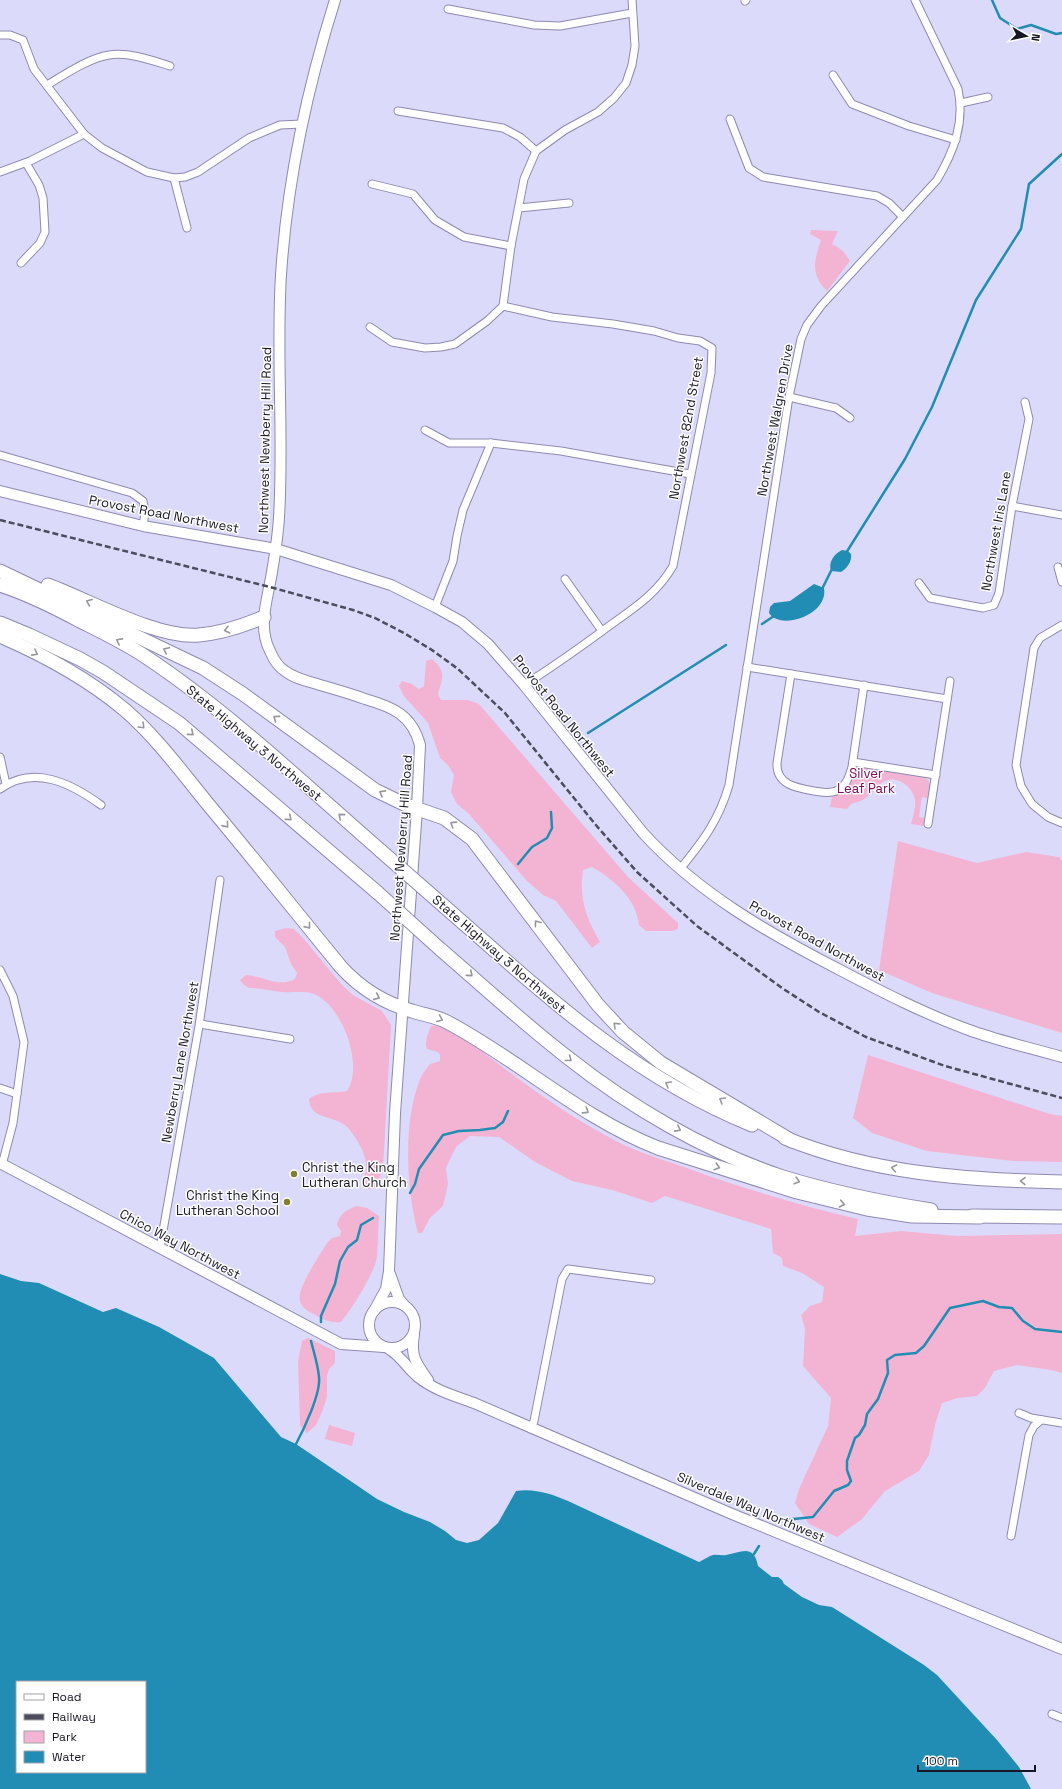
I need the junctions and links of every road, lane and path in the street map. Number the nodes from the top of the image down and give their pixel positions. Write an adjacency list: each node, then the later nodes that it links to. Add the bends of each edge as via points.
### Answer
1 (335, 0): 14 (main road, Northwest Newberry Hill Road)
2 (632, 0): 5 (street)
3 (915, 0): 11 (street, Northwest Walgren Drive, via 958,89)
4 (448, 9): 5 (street, via 534,26 560,26)
5 (632, 13): 17 (street, via 635,46 626,83 598,112 565,130)
6 (0, 35): 9 (street, via 10,35 23,40 34,69)
7 (170, 66): 9 (street, via 128,55 110,55)
8 (833, 75): 16 (street, via 852,104 909,126)
9 (47, 84): 15 (street)
10 (988, 97): 11 (street)
11 (961, 104): 16 (street, Northwest Walgren Drive)
12 (398, 111): 17 (street, via 503,128 520,137)
13 (730, 119): 24 (street, via 749,168 763,177 877,196)
14 (302, 124): 20 (street, via 280,125 249,138 198,172); 41 (main road, Northwest Newberry Hill Road, via 289,196 281,276 280,493)
15 (84, 134): 18 (street); 20 (street, via 102,148 147,172)
16 (956, 140): 24 (street, Northwest Walgren Drive, via 949,160 937,180)
17 (536, 152): 23 (street, via 524,179)
18 (26, 163): 19 (street); 27 (street, via 39,185 43,198 45,232 40,243)
19 (0, 172)
20 (174, 178): 25 (street)
21 (372, 184): 26 (street, via 413,194 436,220 464,236)
22 (569, 203): 23 (street)
23 (519, 208): 26 (street)
24 (903, 217): 30 (street, Northwest Walgren Drive, via 853,269 807,326 797,353)
25 (187, 228)
26 (511, 246): 28 (street)
27 (21, 263)
28 (503, 306): 29 (street, via 487,321 454,344 441,347 425,348 392,342); 36 (street, Northwest 82nd Street, via 552,317 654,331 700,341 712,348 711,373)
29 (370, 327)
30 (789, 397): 32 (street, via 836,408); 54 (street, Northwest Walgren Drive)
31 (1025, 402): 38 (street, Northwest Iris Lane, via 1029,419)
32 (850, 418)
33 (425, 430): 34 (street, via 449,443)
34 (491, 443): 36 (street, via 561,451); 48 (street, via 464,510 453,561)
35 (0, 455): 40 (street, via 132,493 143,501)
36 (690, 474): 52 (street, Northwest 82nd Street, via 673,566 655,592)
37 (0, 492): 40 (main road, Provost Road Northwest)
38 (1012, 506): 39 (street); 46 (street, Northwest Iris Lane, via 999,593 994,605 983,608 930,598)
39 (1062, 515)
40 (143, 526): 41 (main road, Provost Road Northwest)
41 (276, 548): 48 (main road, Provost Road Northwest, via 391,586); 49 (main road, Northwest Newberry Hill Road)
42 (1058, 566): 45 (street)
43 (0, 571): 49 (highway, one-way to 43, via 244,626 220,632 176,634 156,629 36,580); 66 (highway, one-way to 43, via 375,790 203,668)
44 (564, 578): 52 (street)
45 (1062, 582)
46 (919, 583)
47 (0, 585): 78 (highway, State Highway 3 Northwest, one-way to 47, bridge, via 707,1105 630,1060 581,1024 207,701 140,653 54,607)
48 (435, 607): 57 (main road, Provost Road Northwest, via 462,622 488,644)
49 (264, 617): 66 (main road, Northwest Newberry Hill Road, via 268,648 286,672 386,705 407,719 420,745)
50 (0, 623): 81 (highway, one-way to 81, bridge, via 80,659 179,723 582,1069 631,1103 756,1167 809,1185 874,1200)
51 (1062, 625): 67 (street, via 1040,638 1034,648 1016,764 1021,786 1032,804 1048,817)
52 (602, 631): 57 (street, Northwest 82nd Street, via 560,663)
53 (0, 636): 72 (highway, one-way to 72, via 67,670 125,710 156,741 347,974 369,993)
54 (747, 667): 55 (street); 69 (street, Northwest Walgren Drive, via 726,798 710,830)
55 (792, 674): 58 (street); 61 (street, via 777,763 779,776 794,787 834,792 846,783)
56 (950, 681): 59 (street)
57 (524, 685): 69 (main road, Provost Road Northwest, via 628,816 658,850)
58 (864, 685): 59 (street); 61 (street)
59 (947, 699): 62 (street)
60 (0, 757): 63 (street)
61 (853, 762): 62 (street)
62 (936, 774): 68 (street)
63 (6, 784): 64 (street); 65 (street, via 22,778 64,782)
64 (0, 789)
65 (101, 805)
66 (417, 809): 72 (main road, Northwest Newberry Hill Road); 78 (highway, one-way to 66, via 661,1063 635,1043 598,1005 472,839 444,818)
67 (1062, 823)
68 (928, 824)
69 (680, 869): 75 (main road, Provost Road Northwest, via 720,901 791,945 884,993 969,1030)
70 (220, 880): 73 (street, Newberry Lane Northwest)
71 (0, 970): 77 (street, via 13,996 24,1042)
72 (403, 1008): 81 (highway, one-way to 81, via 447,1022 601,1120 658,1148 797,1192 860,1208 912,1216); 84 (main road, Northwest Newberry Hill Road, via 395,1113)
73 (200, 1024): 74 (street); 83 (street, Newberry Lane Northwest)
74 (290, 1039)
75 (1062, 1057)
76 (0, 1088): 77 (street)
77 (17, 1094): 79 (street, via 13,1123)
78 (792, 1141): 80 (highway, State Highway 3 Northwest, one-way to 78, via 978,1179 920,1173 847,1158)
79 (1, 1164): 83 (main road, Chico Way Northwest)
80 (1062, 1182)
81 (980, 1217): 82 (highway)
82 (1062, 1217)
83 (160, 1248): 90 (main road, Chico Way Northwest, via 329,1338)
84 (389, 1271): 86 (main road, Northwest Newberry Hill Road, via 399,1299); 87 (main road, Northwest Newberry Hill Road, via 386,1289)
85 (651, 1280): 96 (street, via 568,1269 562,1279)
86 (407, 1307): 87 (main road, via 389,1302); 89 (main road, via 415,1320)
87 (374, 1310): 88 (main road)
88 (369, 1322): 90 (main road, via 364,1337); 91 (main road, via 372,1336)
89 (414, 1334): 91 (main road, via 404,1346); 92 (main road, Silverdale Way Northwest, via 414,1360)
90 (350, 1346): 91 (main road, Chico Way Northwest)
91 (386, 1348): 92 (main road, Silverdale Way Northwest, via 396,1354 418,1377)
92 (432, 1385): 96 (main road, Silverdale Way Northwest)
93 (1018, 1413): 94 (street)
94 (1041, 1420): 95 (street); 97 (street, via 1029,1435)
95 (1062, 1424)
96 (531, 1429): 98 (main road, Silverdale Way Northwest)
97 (1011, 1536)
98 (1062, 1649)
99 (1052, 1714): 100 (street)
100 (1062, 1718)

